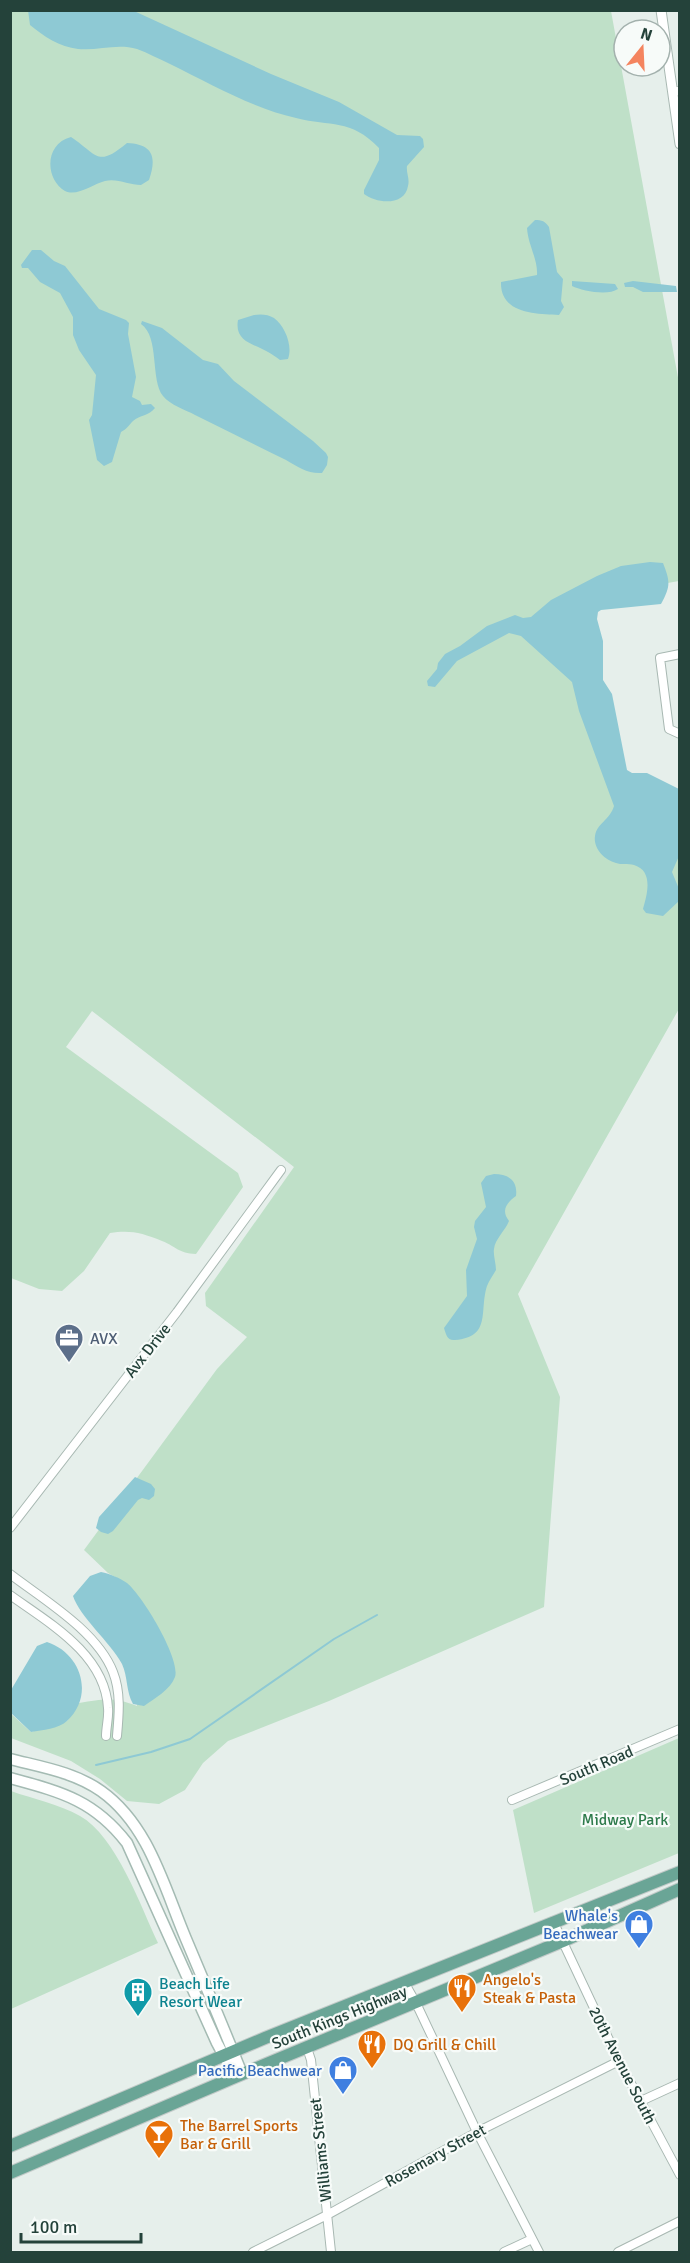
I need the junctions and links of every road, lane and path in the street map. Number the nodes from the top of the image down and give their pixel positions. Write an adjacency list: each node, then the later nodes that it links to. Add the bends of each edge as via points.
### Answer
1 (661, 10): 2 (street)
2 (677, 91): 3 (street)
3 (680, 144)
4 (680, 654): 5 (street, via 660,658 669,729)
5 (680, 734)
6 (281, 1170): 7 (street, Avx Drive)
7 (10, 1528)
8 (10, 1574): 10 (street)
9 (10, 1594): 11 (street)
10 (73, 1622): 11 (street); 14 (street, via 99,1647 113,1671 118,1693)
11 (64, 1634): 13 (street, via 95,1666 108,1707)
12 (680, 1729): 17 (street, South Road)
13 (106, 1736)
14 (117, 1736)
15 (10, 1759): 25 (main road, via 90,1784 119,1806 135,1825 154,1863)
16 (10, 1778): 25 (main road, via 76,1799 120,1833)
17 (512, 1800)
18 (680, 1872): 20 (main road, South Kings Highway)
19 (680, 1889): 21 (main road, South Kings Highway)
20 (553, 1921): 21 (street, 20th Avenue South); 22 (main road, South Kings Highway)
21 (563, 1941): 23 (main road, South Kings Highway); 26 (street, 20th Avenue South)
22 (404, 1982): 23 (street); 25 (main road, South Kings Highway)
23 (416, 2003): 24 (main road, South Kings Highway); 30 (street)
24 (307, 2048): 27 (main road, South Kings Highway); 34 (street, Williams Street)
25 (228, 2053): 27 (main road); 31 (main road, South Kings Highway)
26 (619, 2061): 29 (street, 20th Avenue South); 30 (street, Rosemary Street)
27 (239, 2075): 32 (main road, South Kings Highway)
28 (680, 2083): 29 (street)
29 (641, 2101): 33 (street, 20th Avenue South)
30 (477, 2132): 34 (street, Rosemary Street); 36 (street)
31 (10, 2146)
32 (10, 2173)
33 (680, 2175)
34 (327, 2214): 37 (street, Rosemary Street); 38 (street, Williams Street)
35 (680, 2221): 41 (street)
36 (532, 2239): 39 (street); 40 (street)
37 (253, 2253)
38 (331, 2253)
39 (504, 2253)
40 (538, 2253)
41 (618, 2253)

